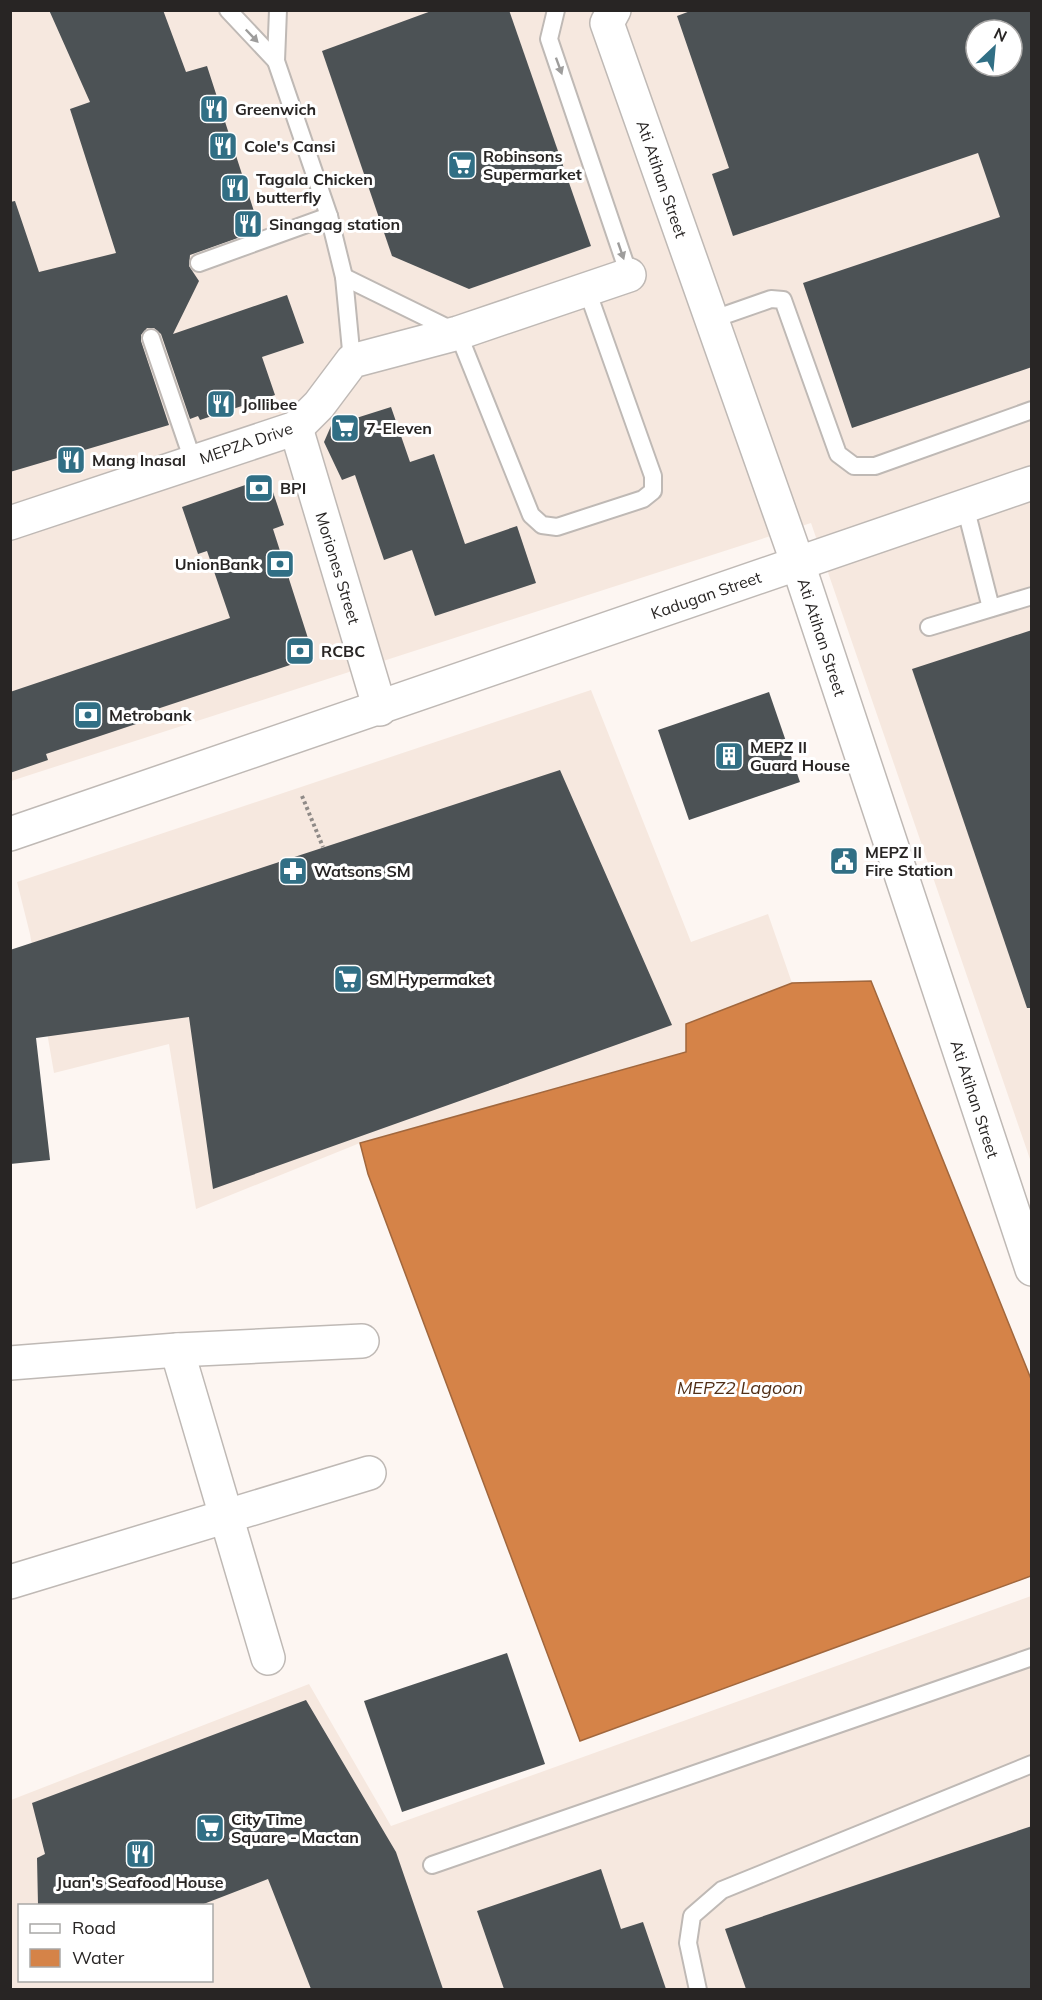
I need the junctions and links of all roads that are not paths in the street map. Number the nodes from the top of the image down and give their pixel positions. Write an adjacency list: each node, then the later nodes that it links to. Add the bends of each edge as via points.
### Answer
1 (228, 10): 5 (lane, one-way to 5)
2 (278, 10): 5 (lane)
3 (556, 10): 8 (lane, one-way to 8, via 549,39)
4 (614, 10): 11 (street, Ati Atihan Street, via 607,23)
5 (276, 61): 6 (lane)
6 (329, 216): 7 (lane); 9 (lane)
7 (199, 263)
8 (629, 275): 10 (street)
9 (344, 277): 12 (lane); 14 (lane)
10 (587, 290): 12 (street); 12 (lane, via 653,476 653,490 643,499 557,527 542,525 531,515)
11 (711, 320): 15 (lane, via 771,298 783,300 838,454 854,466 874,466); 21 (street, Ati Atihan Street)
12 (458, 333): 14 (street)
13 (151, 338): 17 (lane)
14 (352, 361): 16 (street, MEPZA Drive)
15 (1032, 410)
16 (296, 428): 17 (street, MEPZA Drive); 25 (street, Moriones Street)
17 (192, 461): 20 (street, MEPZA Drive)
18 (1032, 483): 19 (street, Kadugan Street)
19 (965, 506): 21 (street, Kadugan Street); 23 (lane)
20 (10, 522)
21 (798, 564): 25 (street, Kadugan Street); 27 (street, Ati Atihan Street)
22 (1032, 596): 23 (lane)
23 (991, 608): 24 (lane)
24 (929, 627)
25 (380, 709): 26 (street)
26 (10, 834)
27 (1032, 1269)
28 (362, 1341): 29 (street)
29 (177, 1350): 30 (street); 32 (street)
30 (10, 1363)
31 (369, 1473): 32 (street)
32 (226, 1516): 33 (street); 35 (street)
33 (10, 1582)
34 (1032, 1657): 37 (lane)
35 (268, 1658)
36 (1032, 1764): 38 (lane, via 722,1890 692,1916 688,1943)
37 (432, 1865)
38 (698, 1989)

